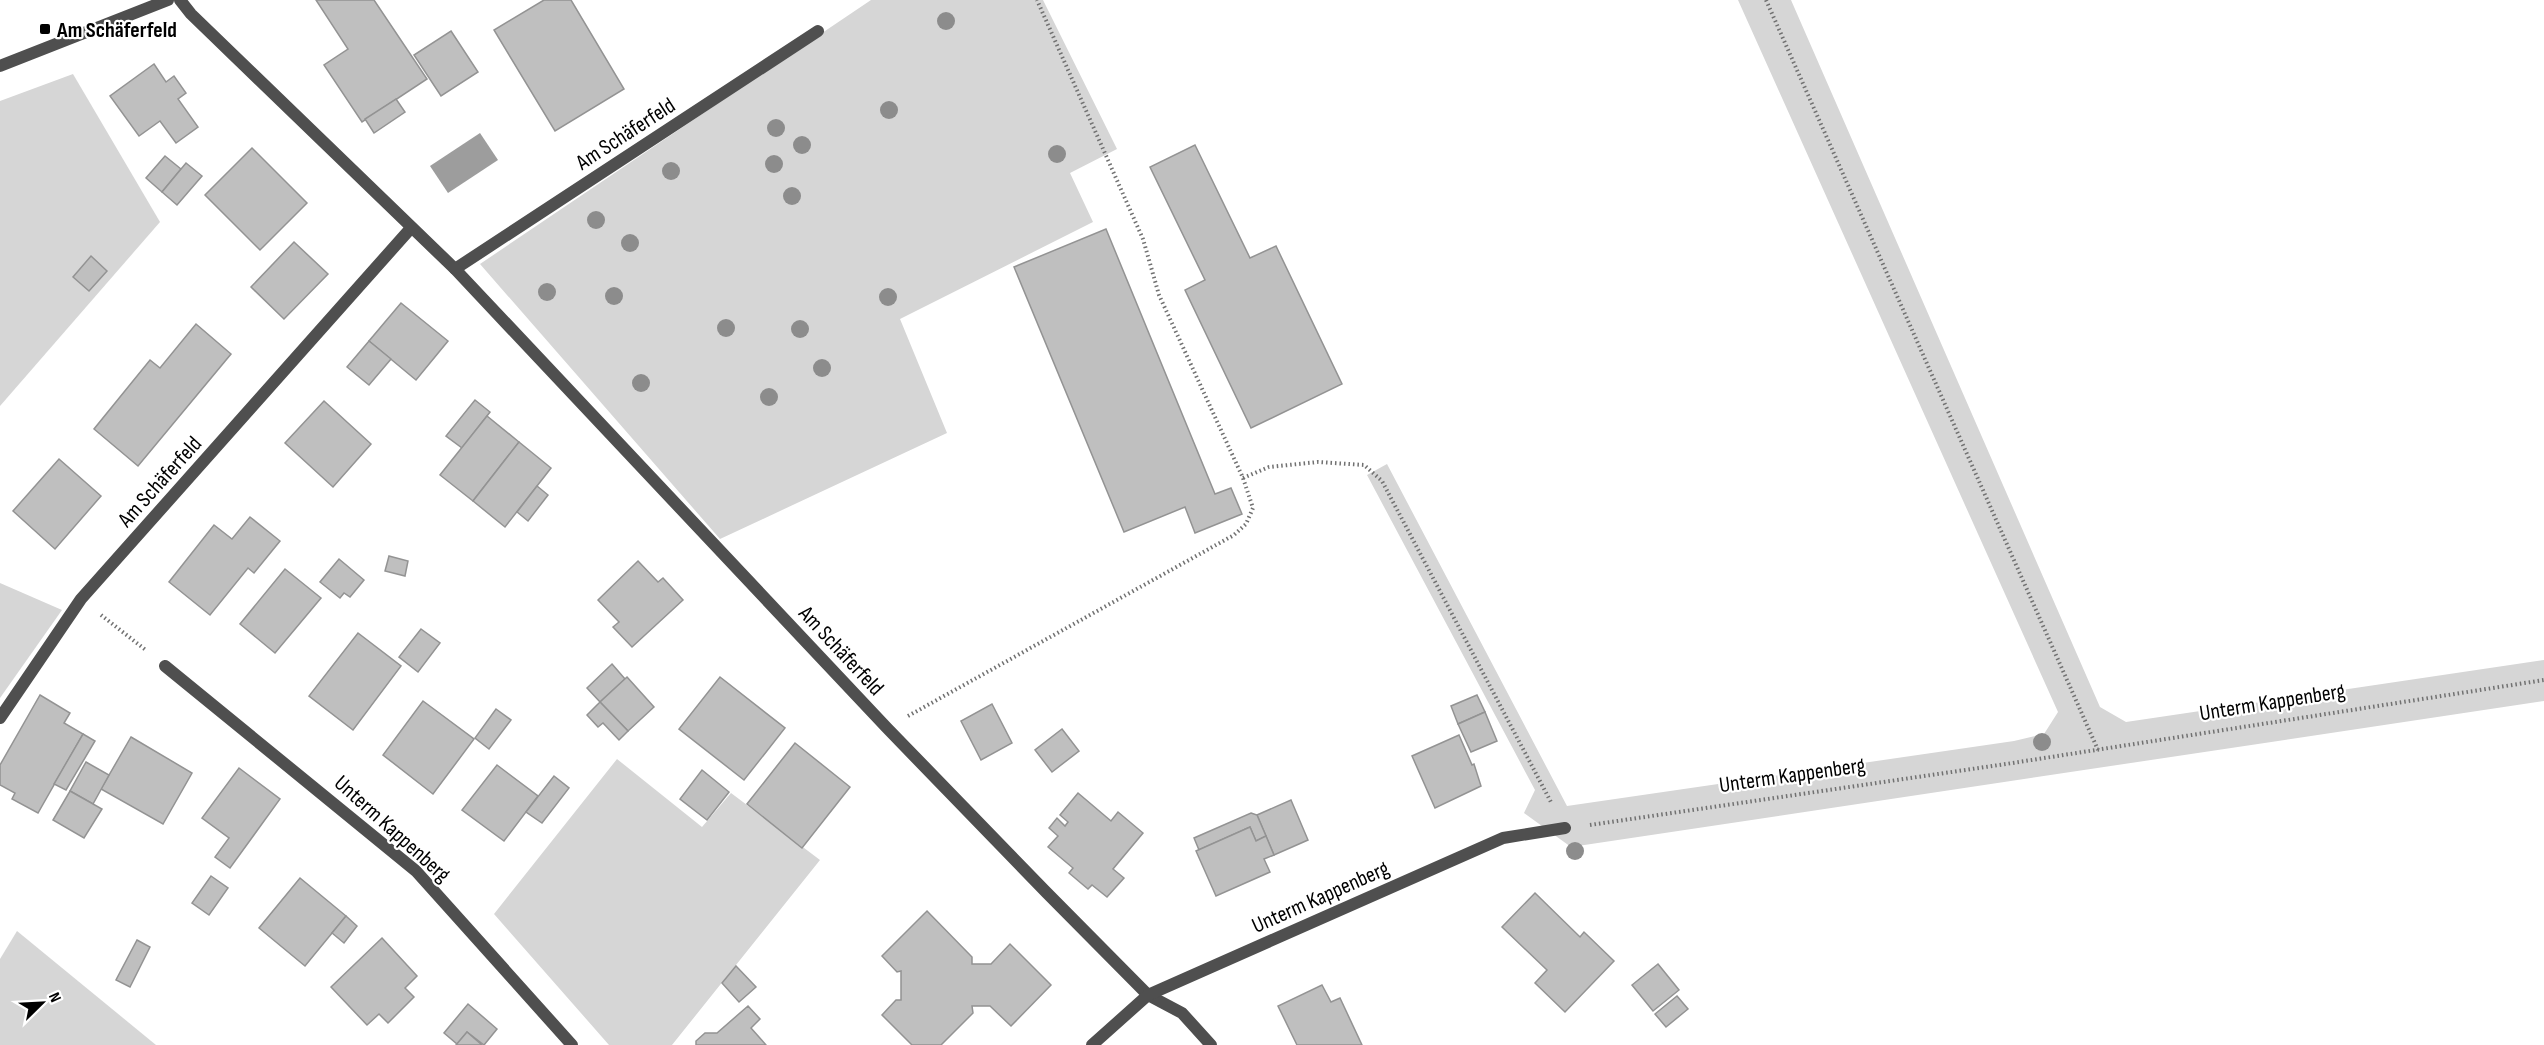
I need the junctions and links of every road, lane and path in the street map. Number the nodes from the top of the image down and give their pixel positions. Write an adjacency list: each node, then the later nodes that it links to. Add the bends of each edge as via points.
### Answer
1 (168, 0): 6 (street)
2 (180, 0): 7 (street, Am Schäferfeld)
3 (1037, 0): 9 (path, via 1143,239 1159,296)
4 (1766, 0): 15 (path)
5 (818, 31): 8 (street, Am Schäferfeld)
6 (0, 66)
7 (411, 228): 8 (street, Am Schäferfeld); 10 (street, Am Schäferfeld)
8 (455, 269): 14 (street, Am Schäferfeld)
9 (1243, 478): 14 (path, via 1253,508 1246,524 1234,535); 16 (path, via 1269,467 1318,462 1364,465 1382,481)
10 (81, 599): 11 (path); 13 (street, Am Schäferfeld)
11 (165, 666): 18 (street, Unterm Kappenberg, via 416,871)
12 (2544, 680): 15 (path, Unterm Kappenberg)
13 (0, 718)
14 (886, 728): 17 (street, Am Schäferfeld)
15 (2098, 750): 16 (path, Unterm Kappenberg)
16 (1565, 828): 17 (street, Unterm Kappenberg, via 1503,838)
17 (1148, 995): 19 (street, Unterm Kappenberg); 20 (street, Am Schäferfeld, via 1182,1013)
18 (572, 1045)
19 (1092, 1045)
20 (1211, 1045)

